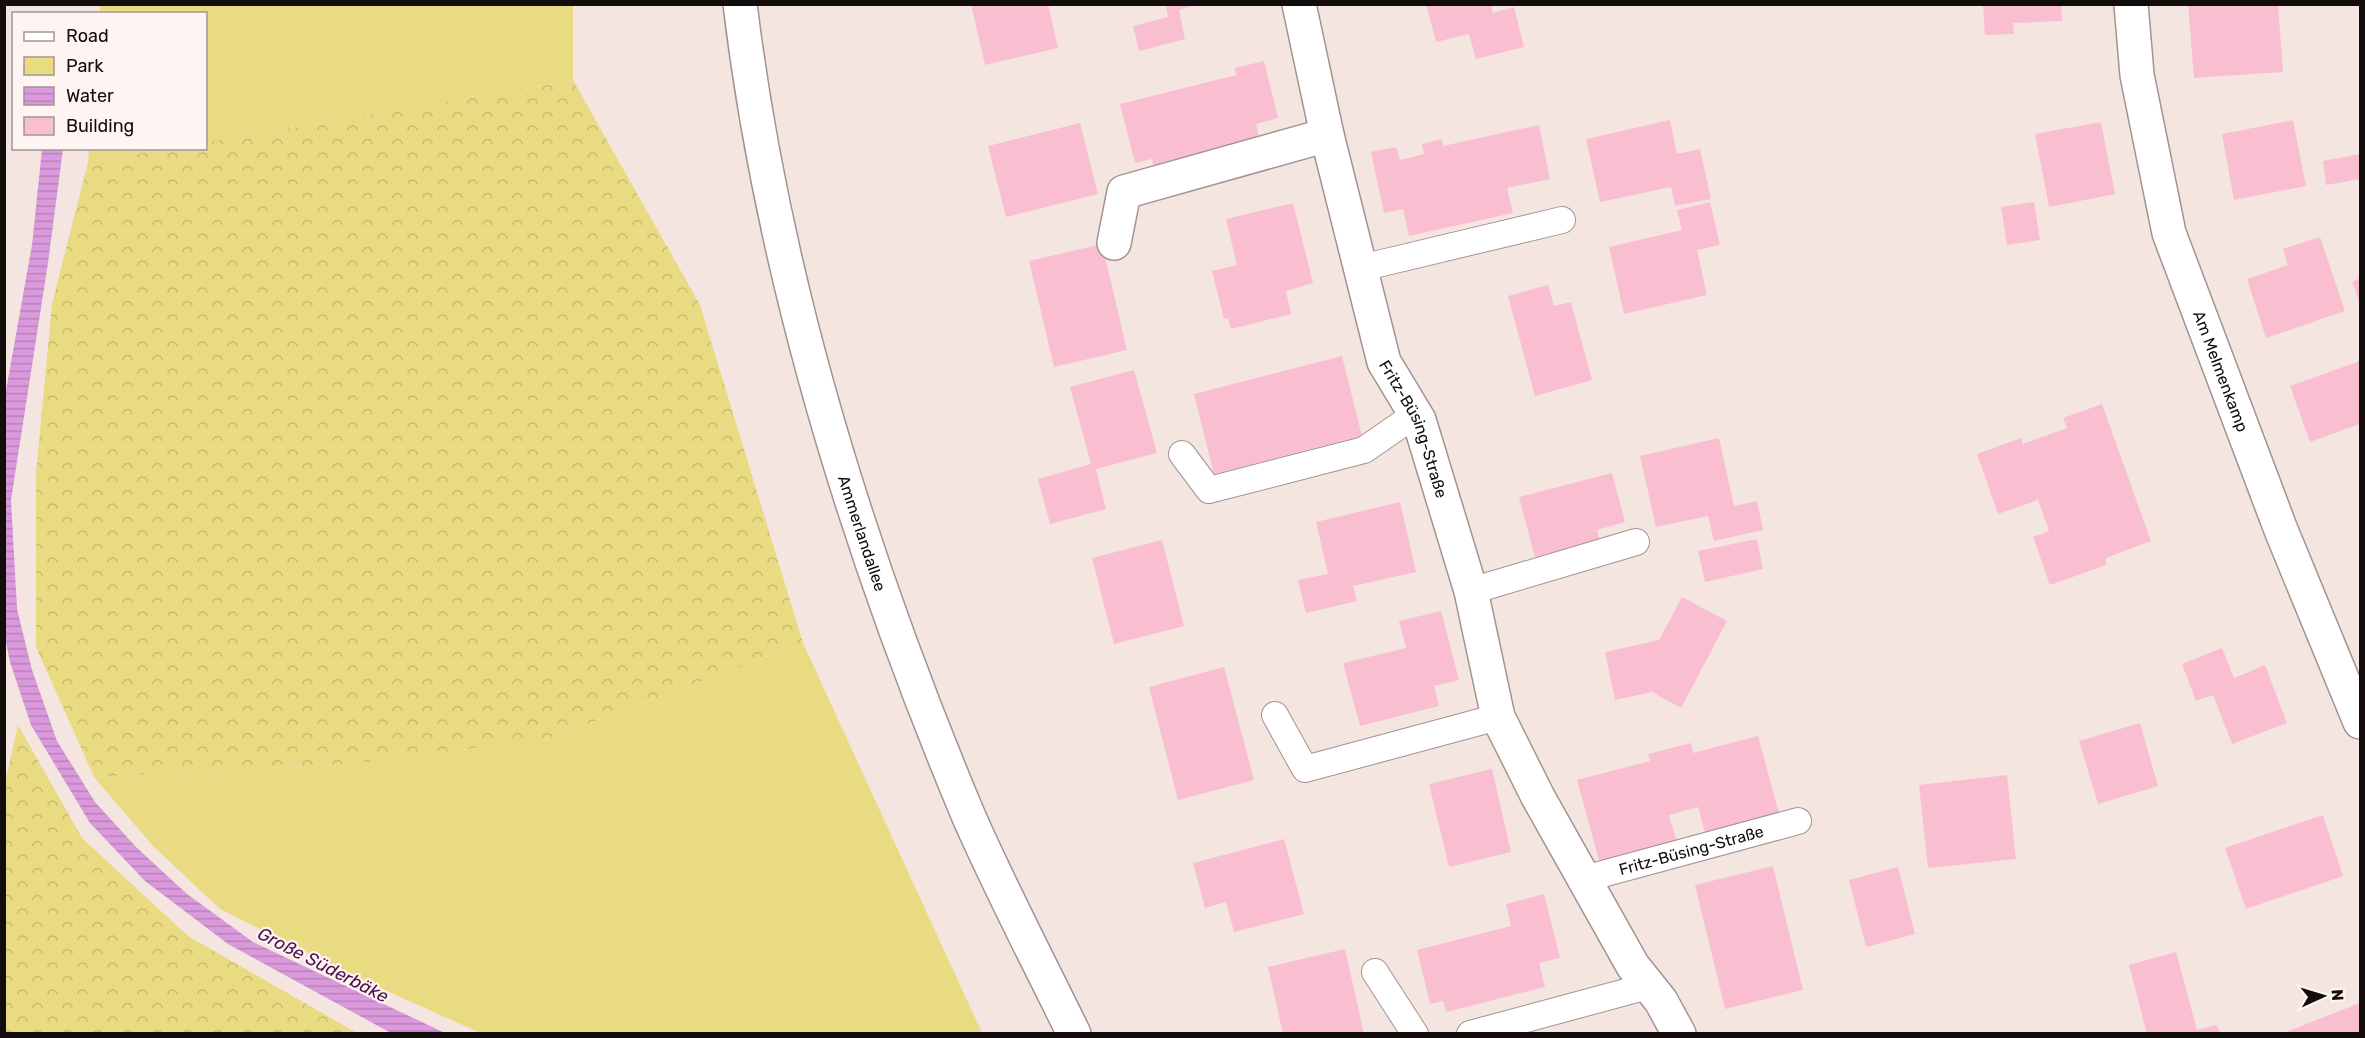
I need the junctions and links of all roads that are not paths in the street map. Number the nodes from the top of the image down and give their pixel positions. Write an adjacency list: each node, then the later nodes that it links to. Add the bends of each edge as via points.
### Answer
1 (740, 4): 19 (street, Ammerlandallee, via 763,155 786,264 866,545 914,682 971,820)
2 (1299, 4): 4 (street, Fritz-Büsing-Straße)
3 (2131, 4): 14 (street, Am Melmenkamp, via 2137,75 2169,233 2281,530)
4 (1327, 135): 6 (street, via 1124,192); 7 (street, Fritz-Büsing-Straße)
5 (1562, 220): 7 (lane)
6 (1114, 243)
7 (1361, 268): 8 (street, Fritz-Büsing-Straße, via 1384,362)
8 (1416, 414): 9 (lane, via 1364,450 1209,490); 11 (street, Fritz-Büsing-Straße)
9 (1182, 454)
10 (1636, 542): 11 (lane)
11 (1471, 591): 13 (street, Fritz-Büsing-Straße)
12 (1275, 715): 13 (lane, via 1305,769)
13 (1498, 717): 16 (street, Fritz-Büsing-Straße)
14 (2361, 722)
15 (1798, 821): 16 (lane, Fritz-Büsing-Straße)
16 (1584, 879): 18 (street, Fritz-Büsing-Straße)
17 (1375, 972): 20 (lane)
18 (1648, 986): 21 (lane); 22 (street, Fritz-Büsing-Straße)
19 (1074, 1034)
20 (1415, 1034)
21 (1470, 1034)
22 (1679, 1034)

